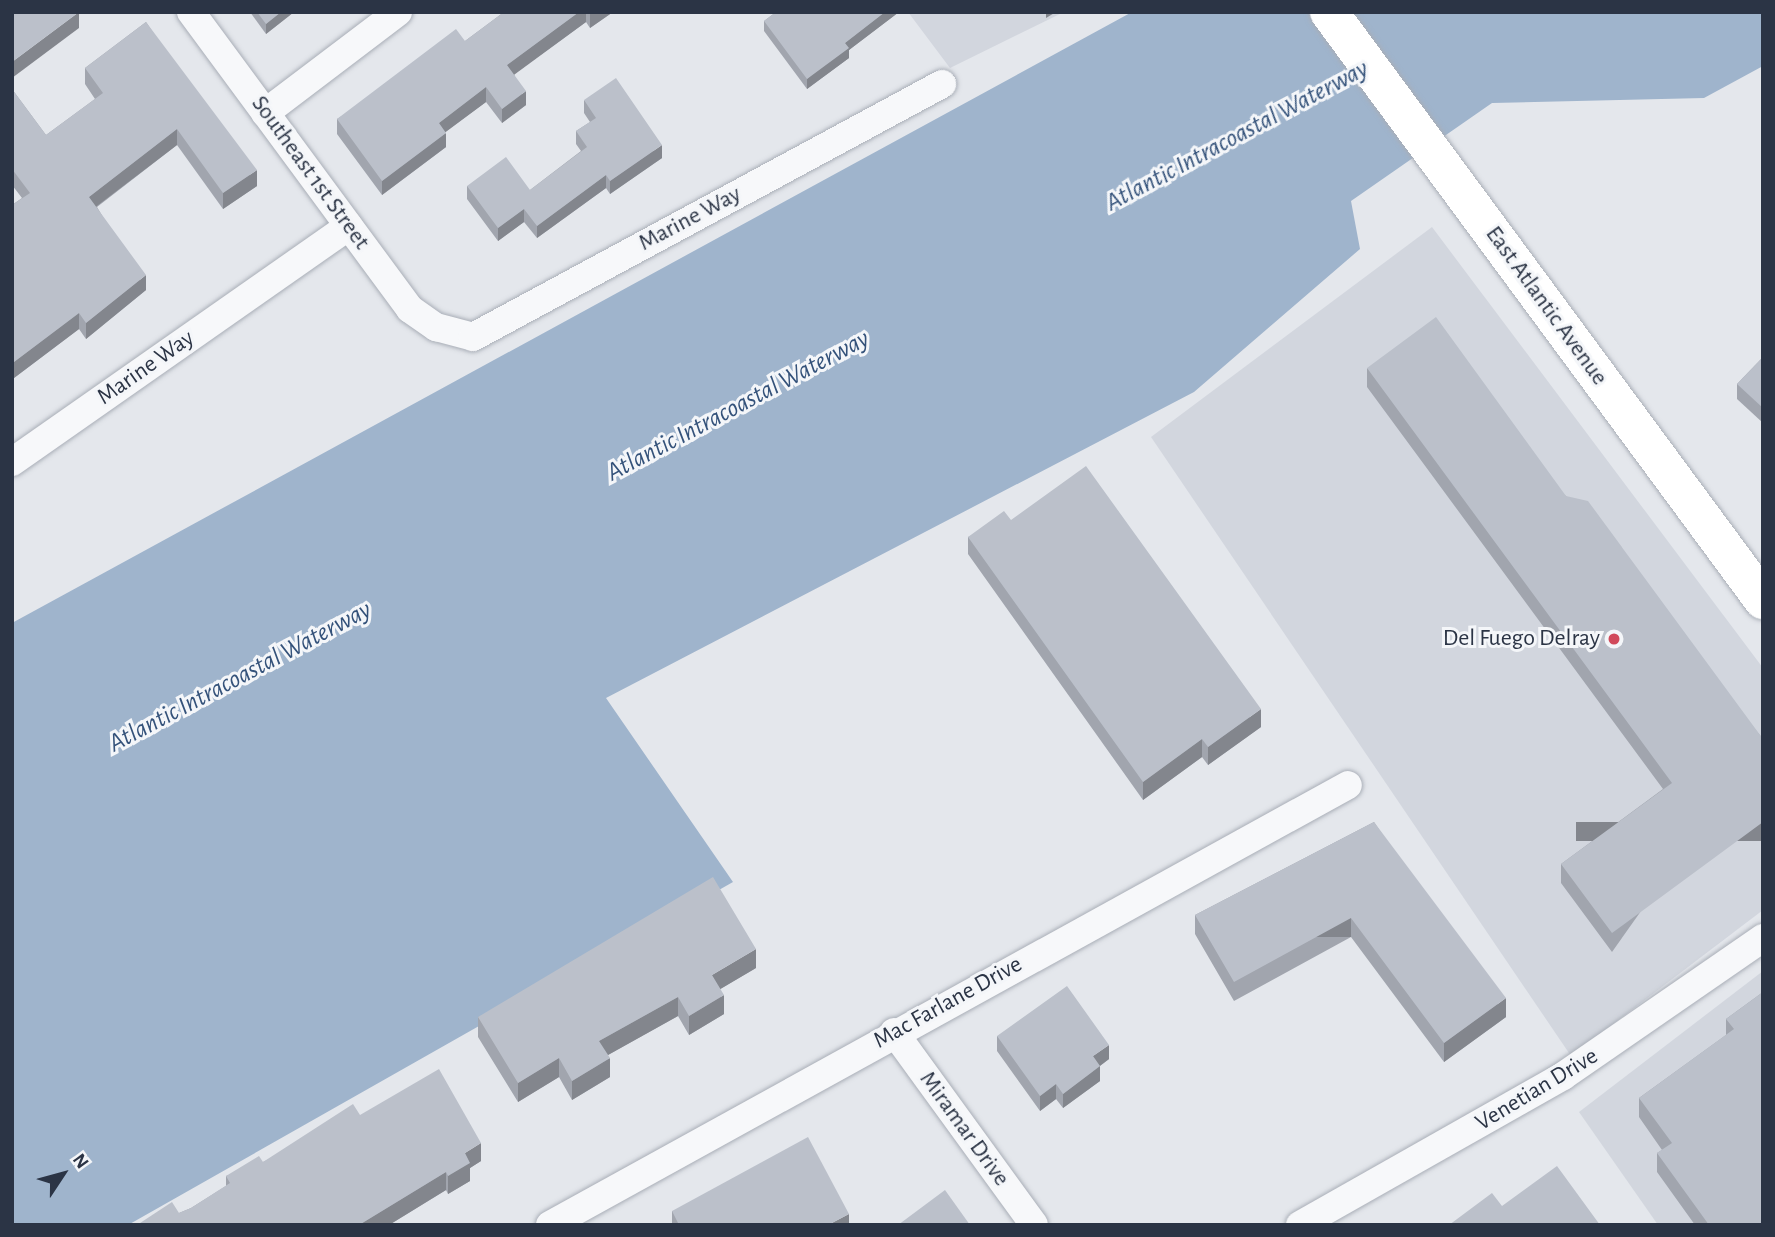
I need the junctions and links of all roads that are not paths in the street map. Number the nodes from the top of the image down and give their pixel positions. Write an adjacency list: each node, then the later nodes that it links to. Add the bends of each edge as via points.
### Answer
1 (191, 12): 5 (street, Southeast 1st Street)
2 (398, 12): 5 (street)
3 (1329, 12): 9 (main road, East Atlantic Avenue)
4 (942, 84): 7 (street, Marine Way, via 473,337)
5 (265, 113): 6 (street, Southeast 1st Street)
6 (349, 226): 7 (street, Southeast 1st Street, via 410,309); 8 (street, Marine Way)
7 (436, 327)
8 (12, 462)
9 (1763, 600)
10 (1348, 785): 12 (street, Mac Farlane Drive)
11 (1763, 938): 15 (street, Venetian Drive, via 1563,1076)
12 (894, 1032): 13 (street, Mac Farlane Drive); 14 (street, Miramar Drive)
13 (550, 1225)
14 (1034, 1225)
15 (1300, 1225)

